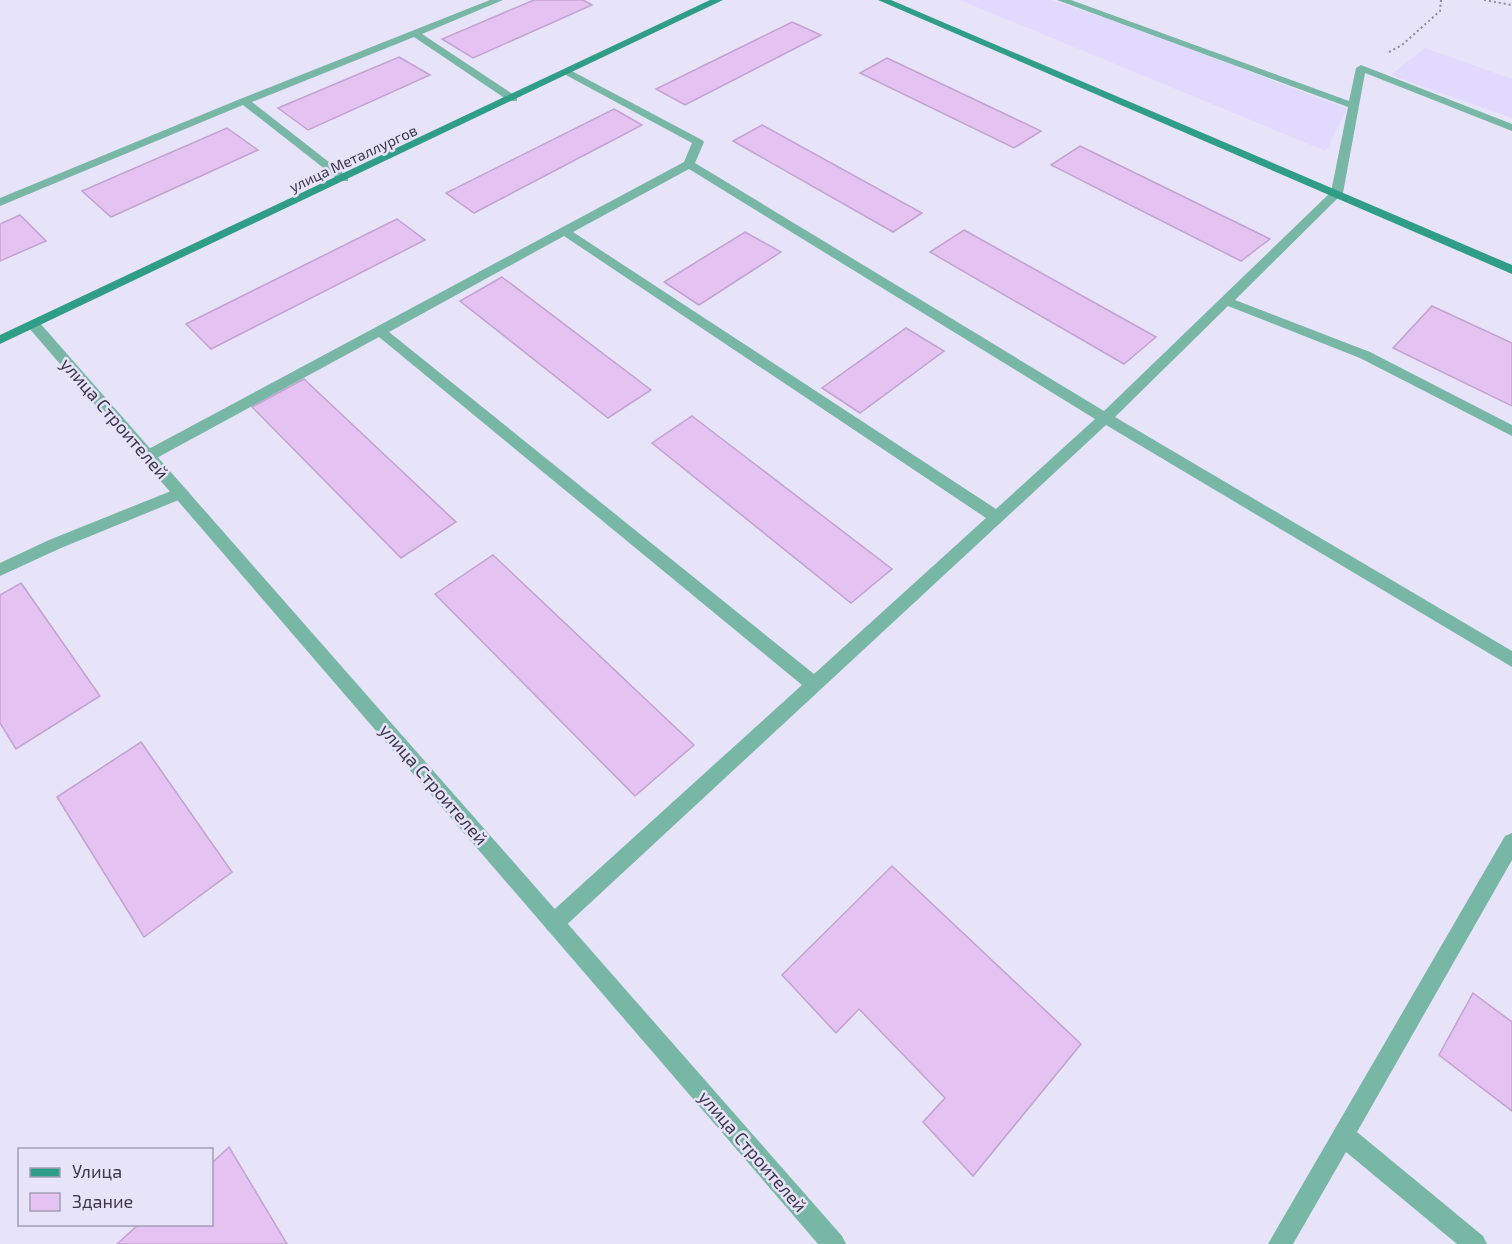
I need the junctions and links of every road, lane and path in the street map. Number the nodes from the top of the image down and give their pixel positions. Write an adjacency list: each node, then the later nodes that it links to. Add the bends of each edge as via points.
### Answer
1 (498, 0): 8 (street)
2 (718, 0): 10 (main road, улица Металлургов)
3 (883, 0): 17 (main road)
4 (1062, 0): 13 (street)
5 (1441, 0): 9 (path, via 1440,11 1402,45)
6 (1484, 0): 7 (path)
7 (1512, 6)
8 (414, 33): 11 (street); 12 (street)
9 (1361, 68): 13 (street); 14 (street)
10 (568, 72): 11 (main road, улица Металлургов); 15 (street, via 698,142)
11 (513, 99): 16 (main road, улица Металлургов)
12 (244, 101): 16 (street); 18 (street)
13 (1354, 106): 17 (street)
14 (1512, 128)
15 (689, 164): 19 (street); 25 (street)
16 (344, 179): 22 (main road, улица Металлургов)
17 (1337, 193): 20 (main road); 21 (street)
18 (0, 202)
19 (564, 231): 23 (street); 29 (street)
20 (1512, 270)
21 (1226, 301): 25 (street); 26 (street, via 1365,355)
22 (34, 325): 24 (main road, улица Металлургов); 27 (street, улица Строителей)
23 (380, 331): 27 (street); 32 (street)
24 (0, 340)
25 (1105, 418): 29 (street); 31 (street)
26 (1512, 431)
27 (148, 456): 28 (street, улица Строителей)
28 (181, 493): 30 (street); 34 (street, улица Строителей)
29 (997, 517): 32 (street)
30 (0, 570)
31 (1512, 660)
32 (814, 684): 34 (street)
33 (1509, 853): 35 (street)
34 (554, 923): 36 (street, улица Строителей)
35 (1343, 1135): 37 (street); 38 (street)
36 (834, 1244)
37 (1280, 1244)
38 (1475, 1244)

